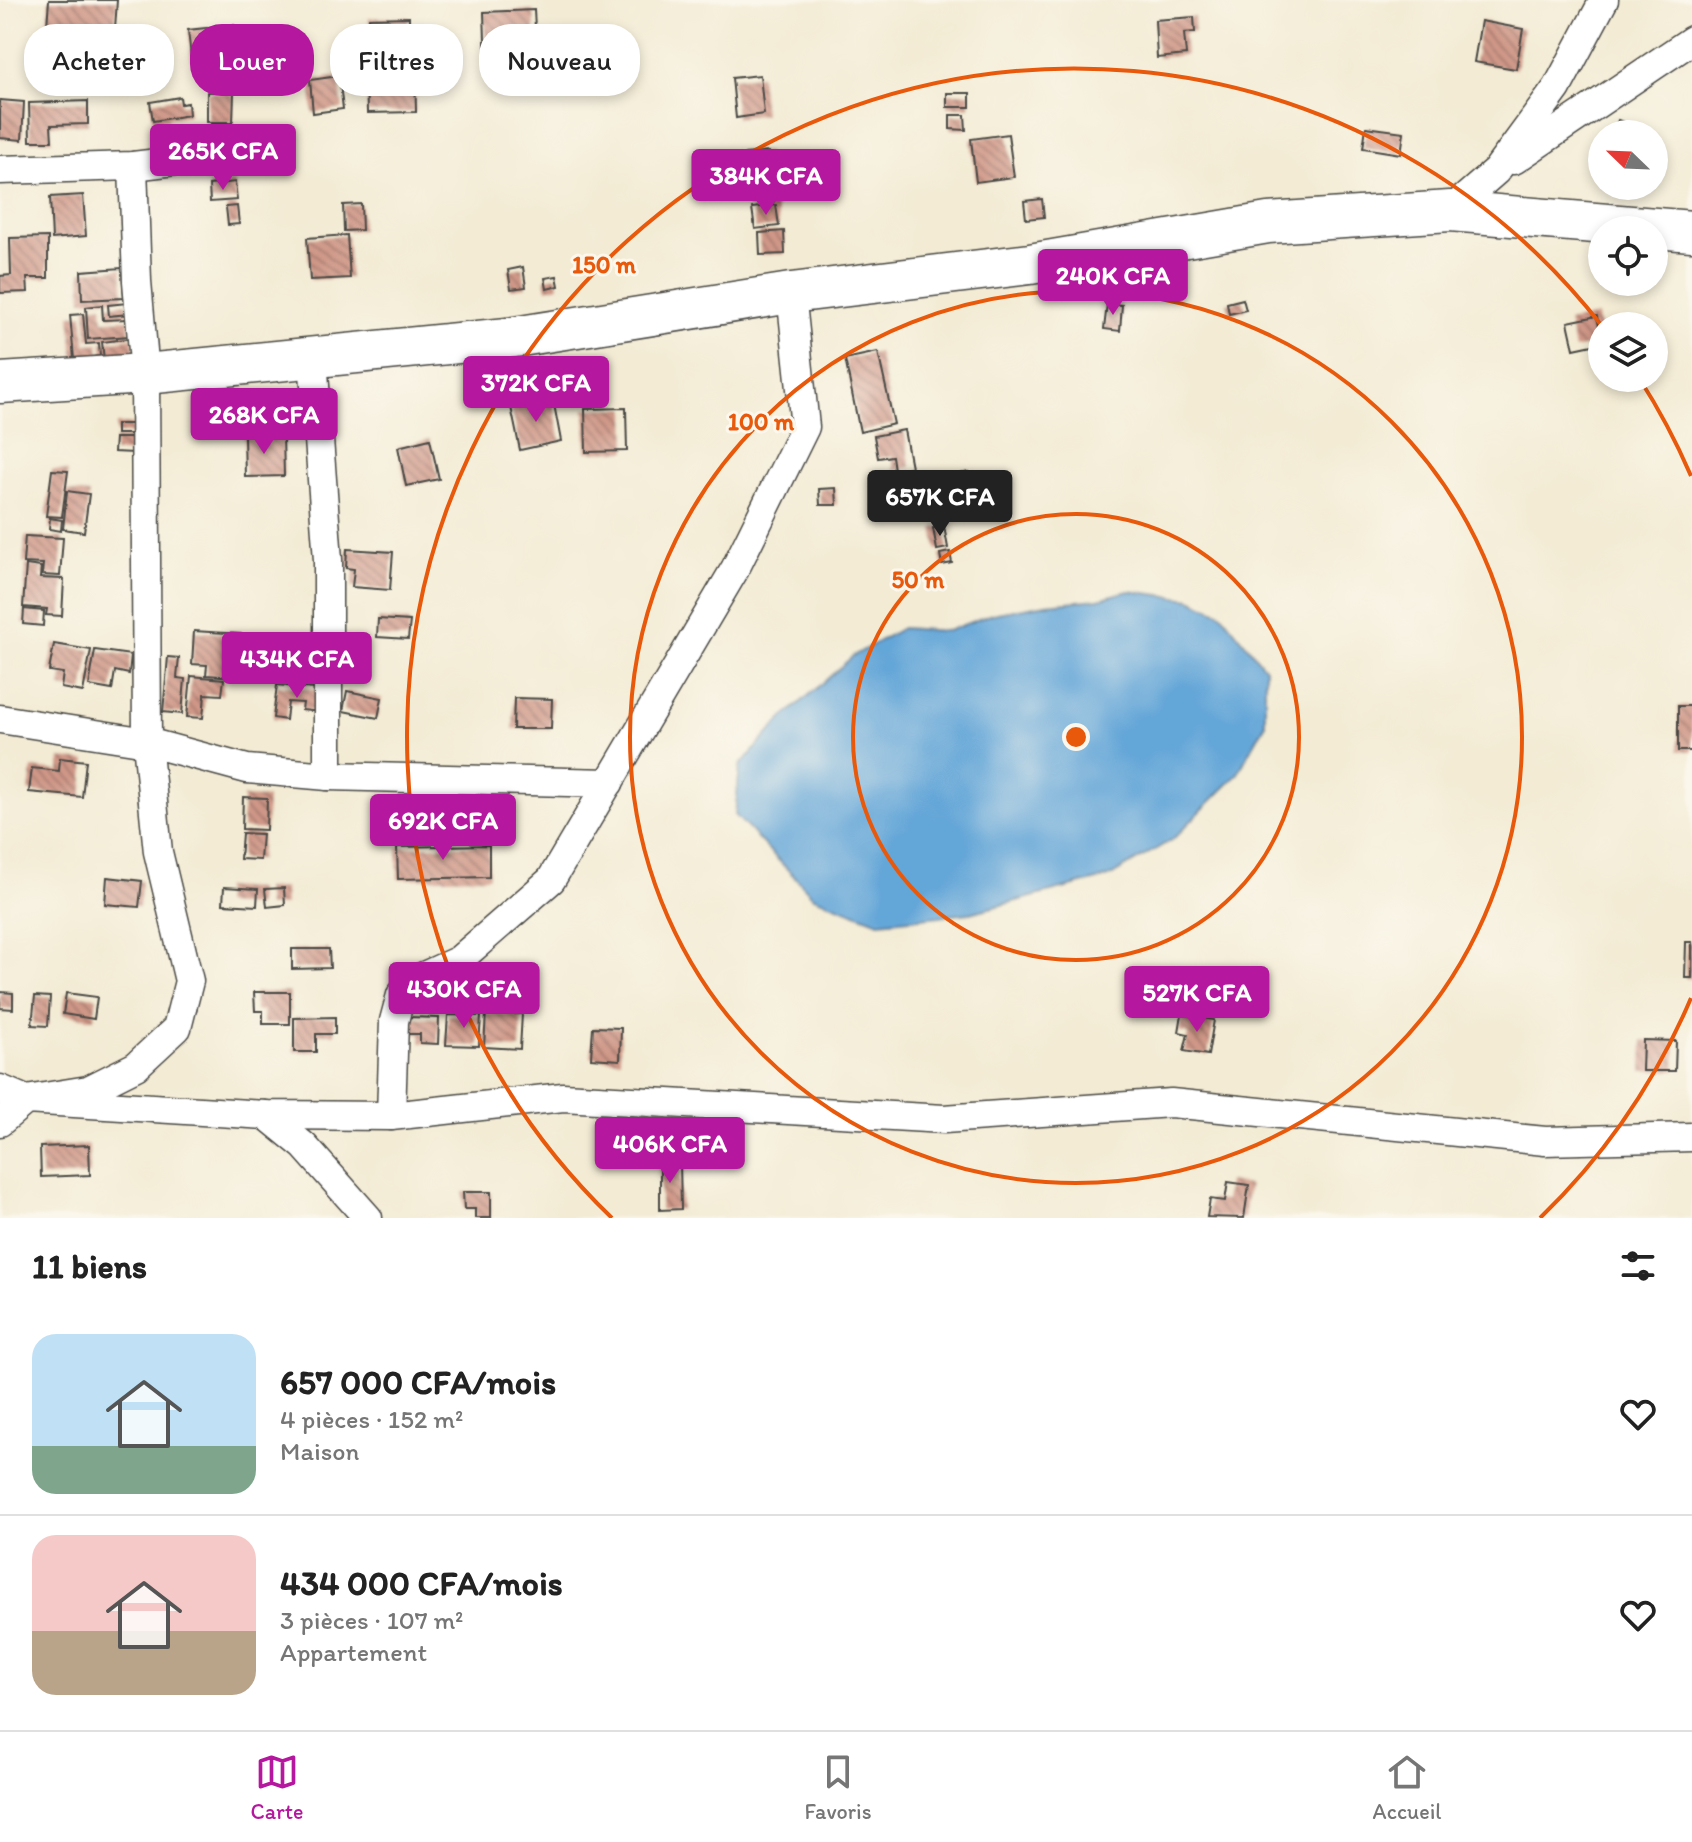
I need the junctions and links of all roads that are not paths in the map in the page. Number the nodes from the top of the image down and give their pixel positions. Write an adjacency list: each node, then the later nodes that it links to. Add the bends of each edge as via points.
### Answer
1 (1604, 0): 6 (street, via 1557,88)
2 (1692, 40): 6 (street)
3 (258, 151): 4 (street)
4 (133, 166): 5 (street); 11 (street)
5 (0, 170)
6 (1496, 171): 7 (street)
7 (1450, 211): 8 (street); 9 (street, via 1268,223 1030,264)
8 (1692, 231)
9 (791, 293): 10 (street, via 508,338); 16 (street, via 805,427 735,569)
10 (313, 359): 11 (street); 15 (street, via 328,560)
11 (145, 374): 12 (street); 14 (street)
12 (0, 383)
13 (0, 719): 14 (street)
14 (147, 742): 15 (street, via 247,769); 17 (street, via 158,852 189,981 177,1028 136,1066 88,1090)
15 (328, 776): 16 (street)
16 (609, 783): 19 (street, via 551,880 459,960 415,980 401,995 394,1021)
17 (13, 1095): 18 (street); 20 (street)
18 (266, 1115): 19 (street); 22 (street, via 304,1146)
19 (391, 1116): 21 (street, via 563,1097 944,1119 1171,1103 1545,1141)
20 (0, 1122)
21 (1692, 1137)
22 (368, 1218)

